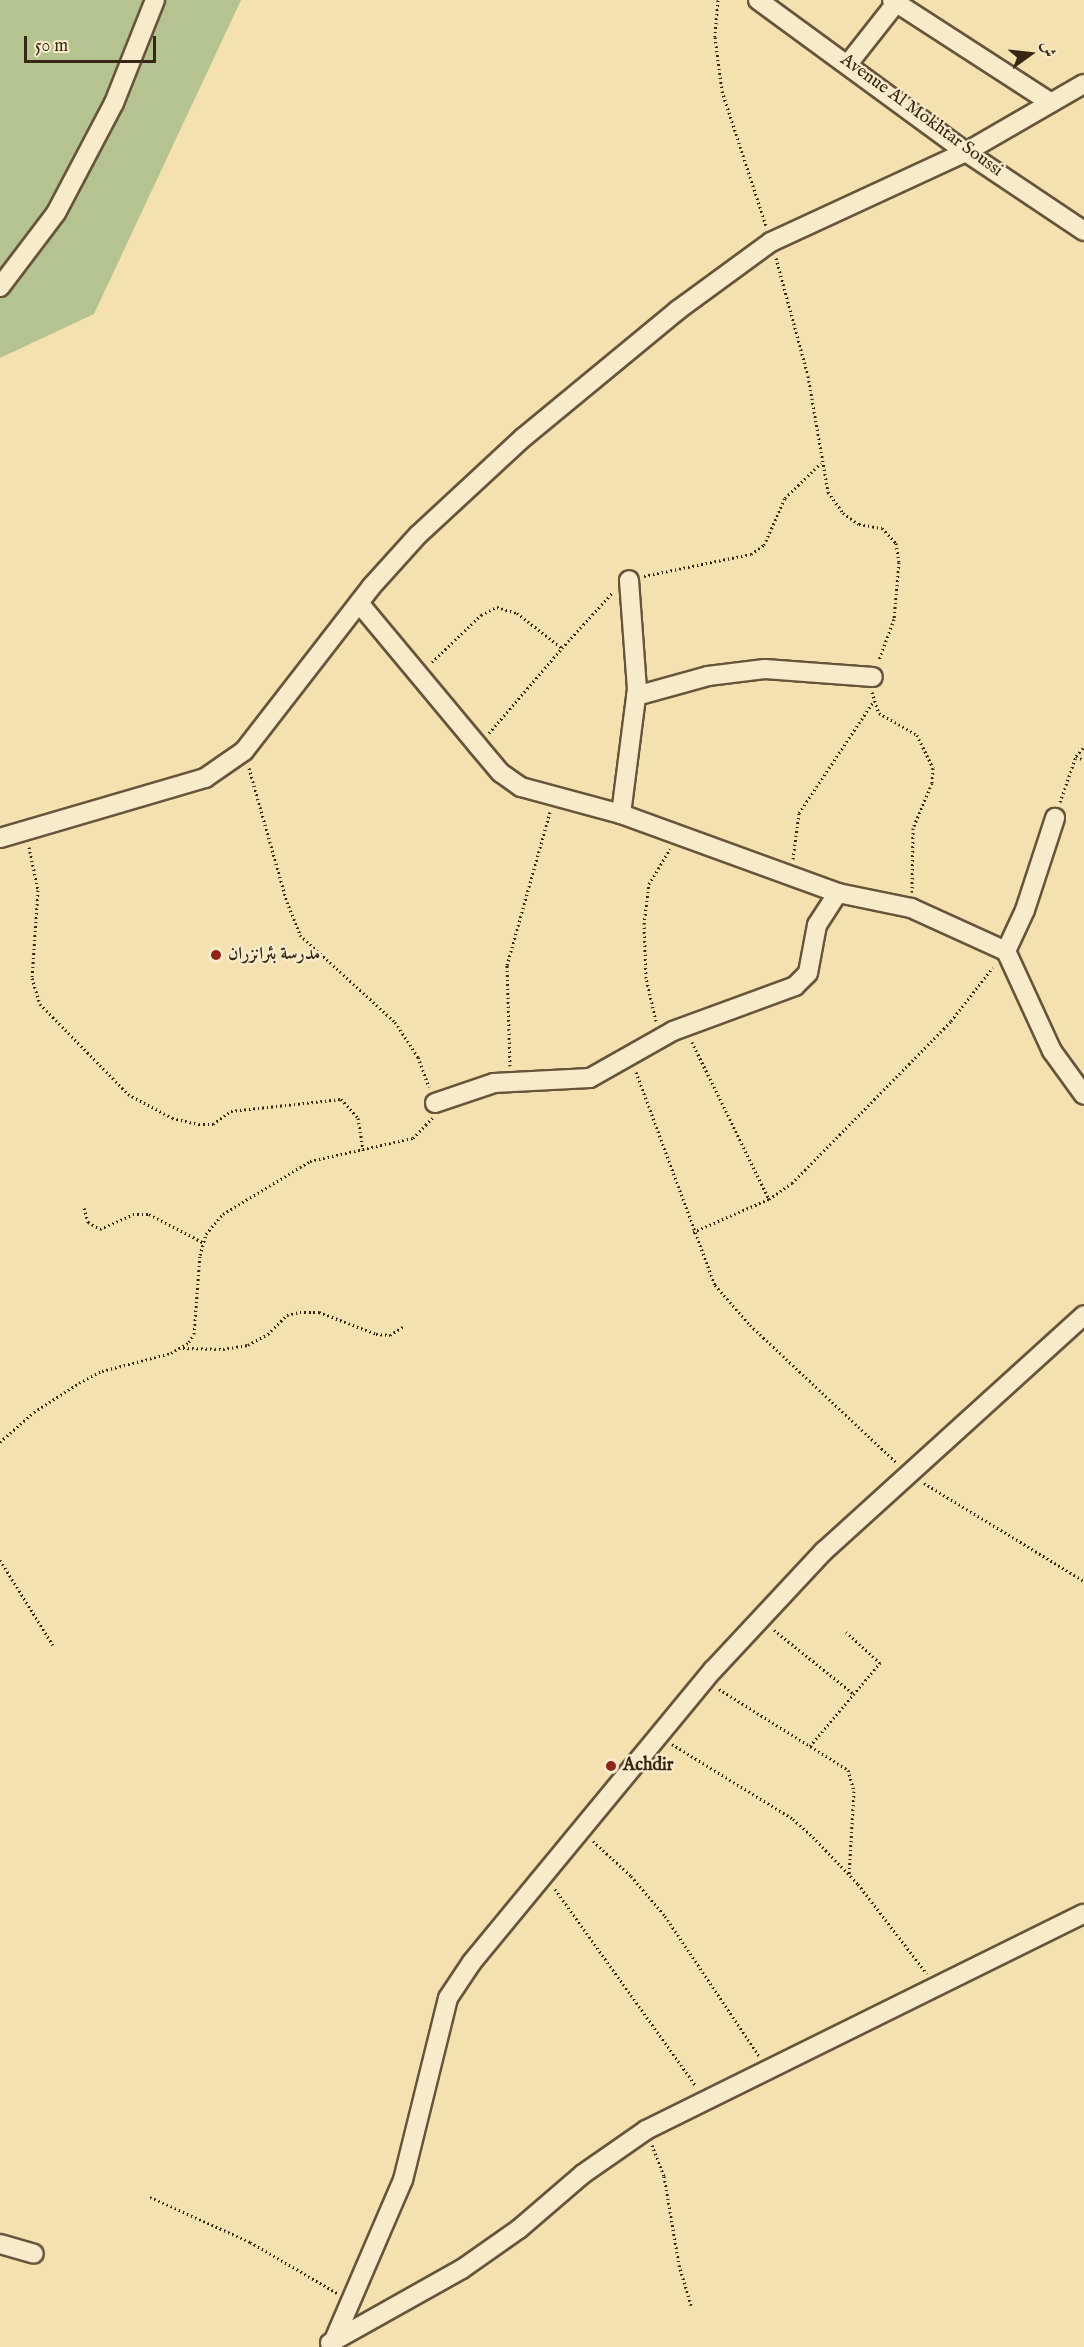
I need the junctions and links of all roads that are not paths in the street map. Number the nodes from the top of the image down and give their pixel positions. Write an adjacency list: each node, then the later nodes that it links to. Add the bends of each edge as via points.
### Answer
1 (155, 0): 9 (street, via 114,104 56,213)
2 (758, 0): 4 (street, Avenue Al Mokhtar Soussi)
3 (894, 1): 4 (street); 6 (street)
4 (848, 64): 7 (street, Avenue Al Mokhtar Soussi)
5 (1084, 84): 6 (street)
6 (1051, 103): 7 (street)
7 (966, 152): 8 (street, Avenue Al Mokhtar Soussi); 11 (street, via 771,242 678,310 524,437 418,536)
8 (1084, 231)
9 (0, 287)
10 (629, 580): 13 (street, via 636,637)
11 (359, 603): 14 (street, via 501,773 521,787); 16 (street, via 244,751 205,778)
12 (873, 677): 13 (street, via 765,669 708,676)
13 (636, 696): 14 (street)
14 (621, 814): 17 (street)
15 (1055, 818): 18 (street, via 1025,910)
16 (0, 838)
17 (838, 892): 18 (street, via 911,908); 20 (street, via 817,925 812,965 802,981 785,991 661,1037 590,1078 476,1087)
18 (1006, 951): 19 (street, via 1052,1051)
19 (1084, 1095)
20 (435, 1103)
21 (1084, 1315): 25 (street, via 824,1551 705,1680 472,1962 448,1998 403,2180)
22 (1084, 1914): 25 (street, via 646,2130 462,2269)
23 (0, 2244): 24 (street)
24 (34, 2254)
25 (330, 2344)

